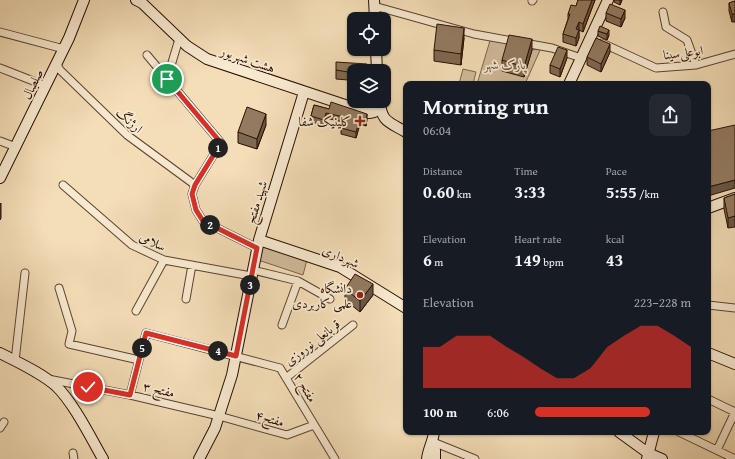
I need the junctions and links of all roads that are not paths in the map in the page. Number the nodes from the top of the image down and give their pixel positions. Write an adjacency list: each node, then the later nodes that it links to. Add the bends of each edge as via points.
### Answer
1 (84, 0): 9 (street, صلصال)
2 (136, 0): 8 (street, هشت شهریور)
3 (608, 0): 7 (street)
4 (374, 3): 12 (street, via 474,34)
5 (663, 12): 14 (street, via 666,27 688,40)
6 (0, 32): 9 (street)
7 (591, 38): 12 (street); 14 (street, ابوعلی‌سینا, via 656,68)
8 (179, 39): 16 (street); 19 (street, هشت شهریور, via 207,59)
9 (64, 49): 13 (street, صلصال)
10 (735, 54): 14 (street, ابوعلی‌سینا)
11 (147, 55): 16 (street)
12 (582, 55): 17 (street)
13 (57, 64): 18 (street, صلصال); 29 (street, ارژنگ, via 60,70 127,135)
14 (696, 65)
15 (0, 68): 18 (street)
16 (167, 79): 29 (street, via 221,143)
17 (571, 81)
18 (46, 86): 26 (street, صلصال)
19 (304, 92): 20 (street, هشت شهریور); 32 (street, شهید مفتح)
20 (347, 106)
21 (354, 108): 22 (street, هشت شهریور, via 369,113 374,112)
22 (374, 108)
23 (381, 108): 24 (street, via 382,115)
24 (403, 130)
25 (0, 142): 26 (street)
26 (16, 147): 27 (street, صلصال)
27 (0, 178)
28 (63, 185): 33 (street, سلامی, via 132,245)
29 (195, 185): 32 (street, via 192,194 196,210 203,221)
30 (735, 198): 31 (street)
31 (711, 207)
32 (258, 244): 36 (street, شهید مفتح); 42 (street, شهرداری, via 340,267)
33 (164, 260): 34 (street, سلامی); 44 (street)
34 (192, 265): 36 (street, سلامی); 39 (street)
35 (25, 273): 51 (street)
36 (252, 273): 37 (street, سلامی); 49 (street, شهید مفتح)
37 (298, 281): 40 (street, سلامی); 45 (street)
38 (59, 288): 50 (street, via 72,331 69,344)
39 (186, 299)
40 (330, 299)
41 (711, 305): 43 (street)
42 (403, 306)
43 (735, 308)
44 (136, 311)
45 (282, 325)
46 (353, 325): 53 (street, قربانعلی نوروزی)
47 (0, 353): 51 (street)
48 (711, 355): 52 (street)
49 (236, 356): 50 (street, مفتح ۲, via 146,333); 53 (street, مفتح ۲, via 280,368); 58 (street, شهید مفتح)
50 (139, 360): 55 (street)
51 (15, 361): 54 (street)
52 (735, 364)
53 (286, 378): 59 (street, مفتح ۲)
54 (46, 379): 55 (street, مفتح ۳); 67 (street, via 72,407)
55 (130, 395): 58 (street, مفتح ۳)
56 (711, 400): 57 (street)
57 (735, 412): 64 (street)
58 (219, 416): 59 (street, مفتح۴, via 287,435); 66 (street, شهید مفتح)
59 (314, 425): 68 (street, مفتح ۲)
60 (623, 435): 65 (street)
61 (653, 435): 65 (street)
62 (685, 435): 64 (street)
63 (433, 437): 69 (street); 70 (street); 71 (street)
64 (717, 450): 73 (street)
65 (648, 456): 72 (street)
66 (202, 458)
67 (103, 459)
68 (335, 459)
69 (427, 459)
70 (435, 459)
71 (475, 459)
72 (662, 459)
73 (735, 459)

